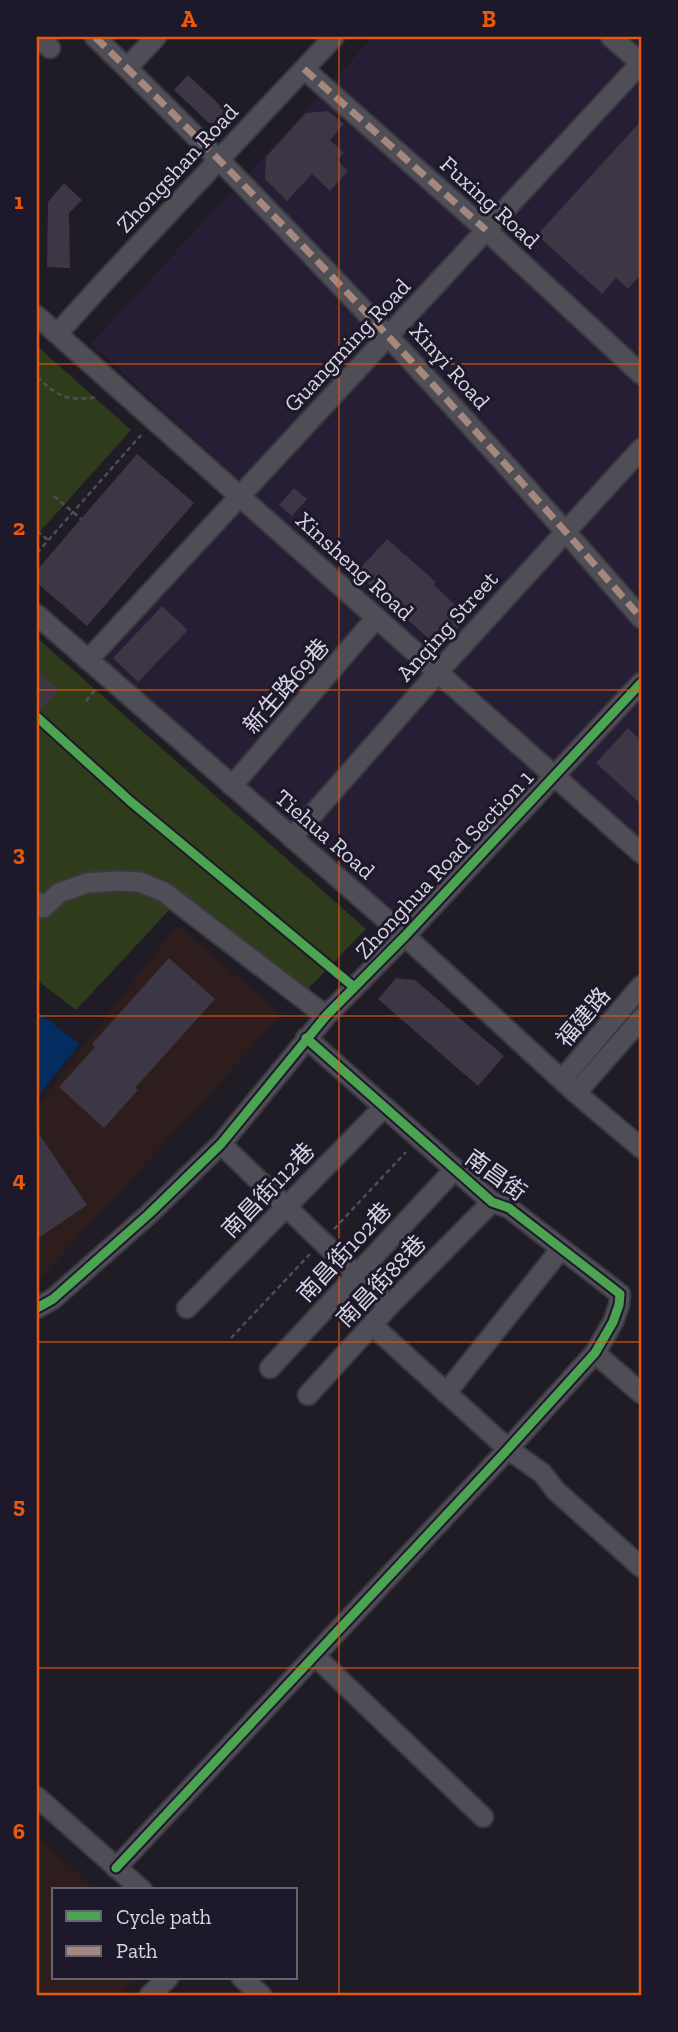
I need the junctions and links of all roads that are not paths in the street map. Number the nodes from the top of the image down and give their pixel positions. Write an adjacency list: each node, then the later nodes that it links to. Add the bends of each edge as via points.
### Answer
1 (95, 37): 6 (street, Xinyi Road)
2 (156, 37): 6 (street)
3 (334, 37): 7 (street, Zhongshan Road)
4 (611, 37): 5 (street)
5 (641, 63): 9 (street, Guangming Road)
6 (127, 68): 8 (street, Xinyi Road)
7 (304, 69): 8 (street, Zhongshan Road); 9 (street, Fuxing Road)
8 (219, 161): 11 (street, Zhongshan Road); 12 (street, Xinyi Road)
9 (486, 230): 12 (street, Guangming Road); 13 (street, Fuxing Road)
10 (37, 316): 11 (street, Xinsheng Road)
11 (57, 334): 15 (street, Xinsheng Road)
12 (389, 335): 15 (street, Guangming Road); 16 (street, Xinyi Road)
13 (641, 374)
14 (641, 449): 16 (street, Anqing Street)
15 (240, 496): 18 (street, Xinsheng Road); 20 (street, Guangming Road)
16 (566, 531): 19 (street, Xinyi Road); 21 (street, Anqing Street)
17 (37, 615): 20 (street, Tiehua Road)
18 (376, 618): 21 (street, Xinsheng Road); 24 (street, 新生路69巷)
19 (641, 618)
20 (88, 660): 24 (street, Tiehua Road)
21 (438, 672): 23 (street, Xinsheng Road); 25 (street, Anqing Street)
22 (641, 683): 23 (street, Zhonghua Road Section 1)
23 (554, 776): 26 (street, Xinsheng Road); 28 (street, Zhonghua Road Section 1)
24 (232, 786): 25 (street, Tiehua Road)
25 (292, 838): 28 (street, Tiehua Road)
26 (641, 853)
27 (37, 902): 30 (street, via 43,908 59,893 87,883 140,882 164,892)
28 (405, 936): 30 (street, Zhonghua Road Section 1); 33 (street, Tiehua Road)
29 (641, 986): 33 (street, 福建路)
30 (326, 1016): 32 (street, Zhonghua Road Section 1)
31 (641, 1019): 33 (street, 福建路)
32 (306, 1038): 34 (street, 南昌街); 35 (street, Zhonghua Road Section 1)
33 (569, 1086): 36 (street, Tiehua Road)
34 (384, 1107): 37 (street, 南昌街); 39 (street, 南昌街112巷)
35 (221, 1144): 39 (street); 43 (street, Zhonghua Road Section 1, via 149,1214)
36 (641, 1148)
37 (454, 1170): 38 (street, 南昌街); 41 (street, 南昌街102巷)
38 (492, 1202): 40 (street, 南昌街, via 509,1208); 42 (street, 南昌街88巷)
39 (285, 1208): 41 (street); 44 (street, 南昌街112巷)
40 (561, 1249): 46 (street, 南昌街, via 620,1294 613,1322); 48 (street)
41 (356, 1275): 42 (street); 47 (street, 南昌街102巷)
42 (389, 1306): 45 (street, 南昌街88巷)
43 (37, 1308)
44 (187, 1308)
45 (372, 1325): 48 (street); 50 (street, 南昌街88巷)
46 (595, 1353): 49 (street); 51 (street)
47 (270, 1368)
48 (446, 1393): 51 (street)
49 (641, 1393)
50 (308, 1395)
51 (508, 1449): 52 (street, via 542,1473); 53 (street)
52 (641, 1567)
53 (315, 1656): 55 (street); 56 (street)
54 (37, 1797): 56 (street)
55 (484, 1816)
56 (116, 1868): 57 (street)
57 (140, 1888)
58 (166, 1980): 60 (street)
59 (244, 1980): 61 (street)
60 (150, 1995)
61 (261, 1995)

